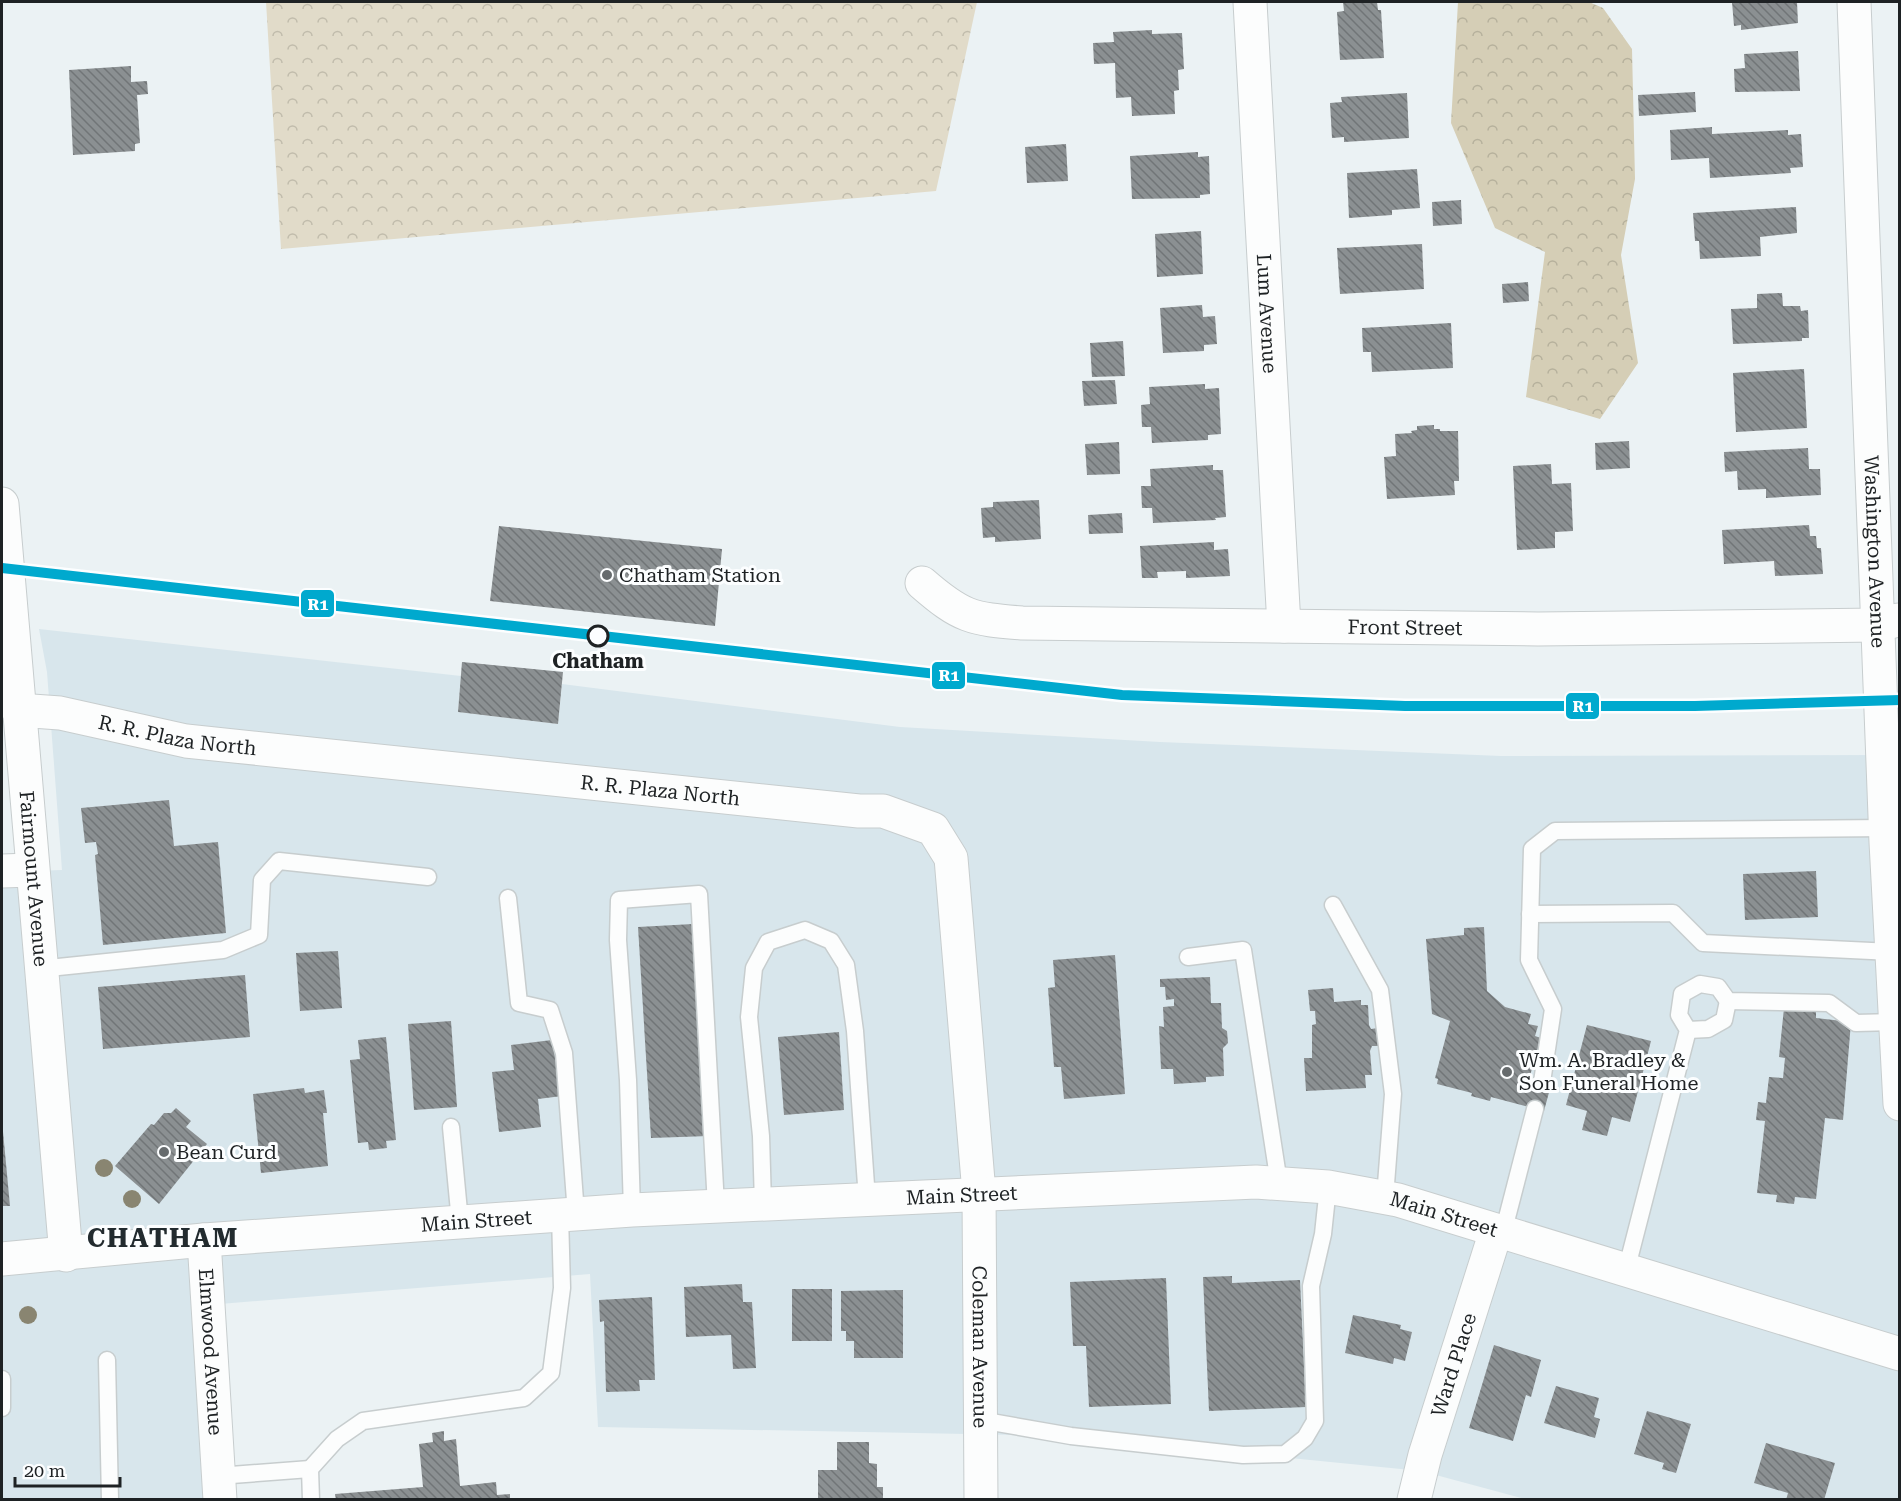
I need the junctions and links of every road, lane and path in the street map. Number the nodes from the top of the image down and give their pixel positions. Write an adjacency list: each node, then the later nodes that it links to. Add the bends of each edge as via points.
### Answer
1 (1250, 2): 6 (street, Lum Avenue)
2 (1854, 2): 5 (street, Washington Avenue)
3 (2, 504): 7 (street, Fairmount Avenue)
4 (922, 583): 6 (street, Front Street, via 949,606 979,620)
5 (1888, 622): 6 (street, Front Street, via 1538,629); 8 (street, Washington Avenue)
6 (1284, 626)
7 (18, 710): 9 (street, Fairmount Avenue); 26 (street, R. R. Plaza North, via 60,713 186,741 883,811 933,829 951,858)
8 (1886, 828): 13 (lane, via 1555,831 1532,849); 14 (street, Washington Avenue)
9 (16, 871): 16 (street, Fairmount Avenue)
10 (428, 878): 16 (lane, via 279,861 262,880 259,935 223,950)
11 (508, 898): 32 (lane, via 519,1003 550,1010 564,1053)
12 (1333, 905): 27 (lane, via 1380,990 1393,1094)
13 (1530, 914): 14 (lane, via 1673,913 1703,943); 20 (lane, via 1529,960 1553,1009)
14 (1892, 952): 18 (street, Washington Avenue)
15 (1188, 957): 24 (lane, via 1244,950)
16 (39, 969): 36 (street, Fairmount Avenue)
17 (1728, 1001): 18 (lane, via 1829,1003 1856,1023); 19 (lane, via 1724,1020 1708,1029); 19 (lane, via 1718,987 1700,984 1682,994 1679,1015)
18 (1895, 1022): 21 (street, Washington Avenue)
19 (1688, 1030): 38 (lane)
20 (1542, 1083)
21 (1899, 1091)
22 (1535, 1110): 34 (lane)
23 (451, 1127): 33 (lane)
24 (1279, 1184): 25 (street, Main Street); 26 (street, Main Street, via 1172,1184)
25 (1328, 1187): 27 (street, Main Street); 43 (lane, via 1323,1234 1311,1286 1315,1421 1305,1438 1285,1454 1243,1455 1071,1436)
26 (979, 1194): 28 (street, Main Street); 43 (street, Coleman Avenue)
27 (1385, 1197): 34 (street, Main Street)
28 (867, 1199): 29 (street, Main Street); 29 (lane, via 855,1031 846,965 831,941 805,930 768,942 754,968 749,1017)
29 (764, 1204): 30 (street, Main Street)
30 (716, 1206): 31 (street, Main Street); 31 (lane, via 699,894 619,900)
31 (632, 1210): 32 (street, Main Street)
32 (568, 1215): 33 (street, Main Street); 44 (lane, via 551,1373 524,1398 363,1421 337,1439)
33 (460, 1222): 35 (street, Main Street)
34 (1499, 1232): 38 (street, Main Street); 49 (street, Ward Place, via 1425,1455)
35 (204, 1240): 36 (street, Main Street); 45 (street, Elmwood Avenue)
36 (66, 1255): 37 (street, Main Street)
37 (2, 1259)
38 (1626, 1271): 39 (street, Main Street)
39 (1899, 1354)
40 (106, 1360): 46 (lane)
41 (2, 1379): 42 (lane)
42 (2, 1408)
43 (980, 1420): 48 (street, Coleman Avenue)
44 (310, 1469): 45 (lane); 47 (lane)
45 (219, 1488)
46 (110, 1500)
47 (310, 1500)
48 (981, 1500)
49 (1414, 1500)

